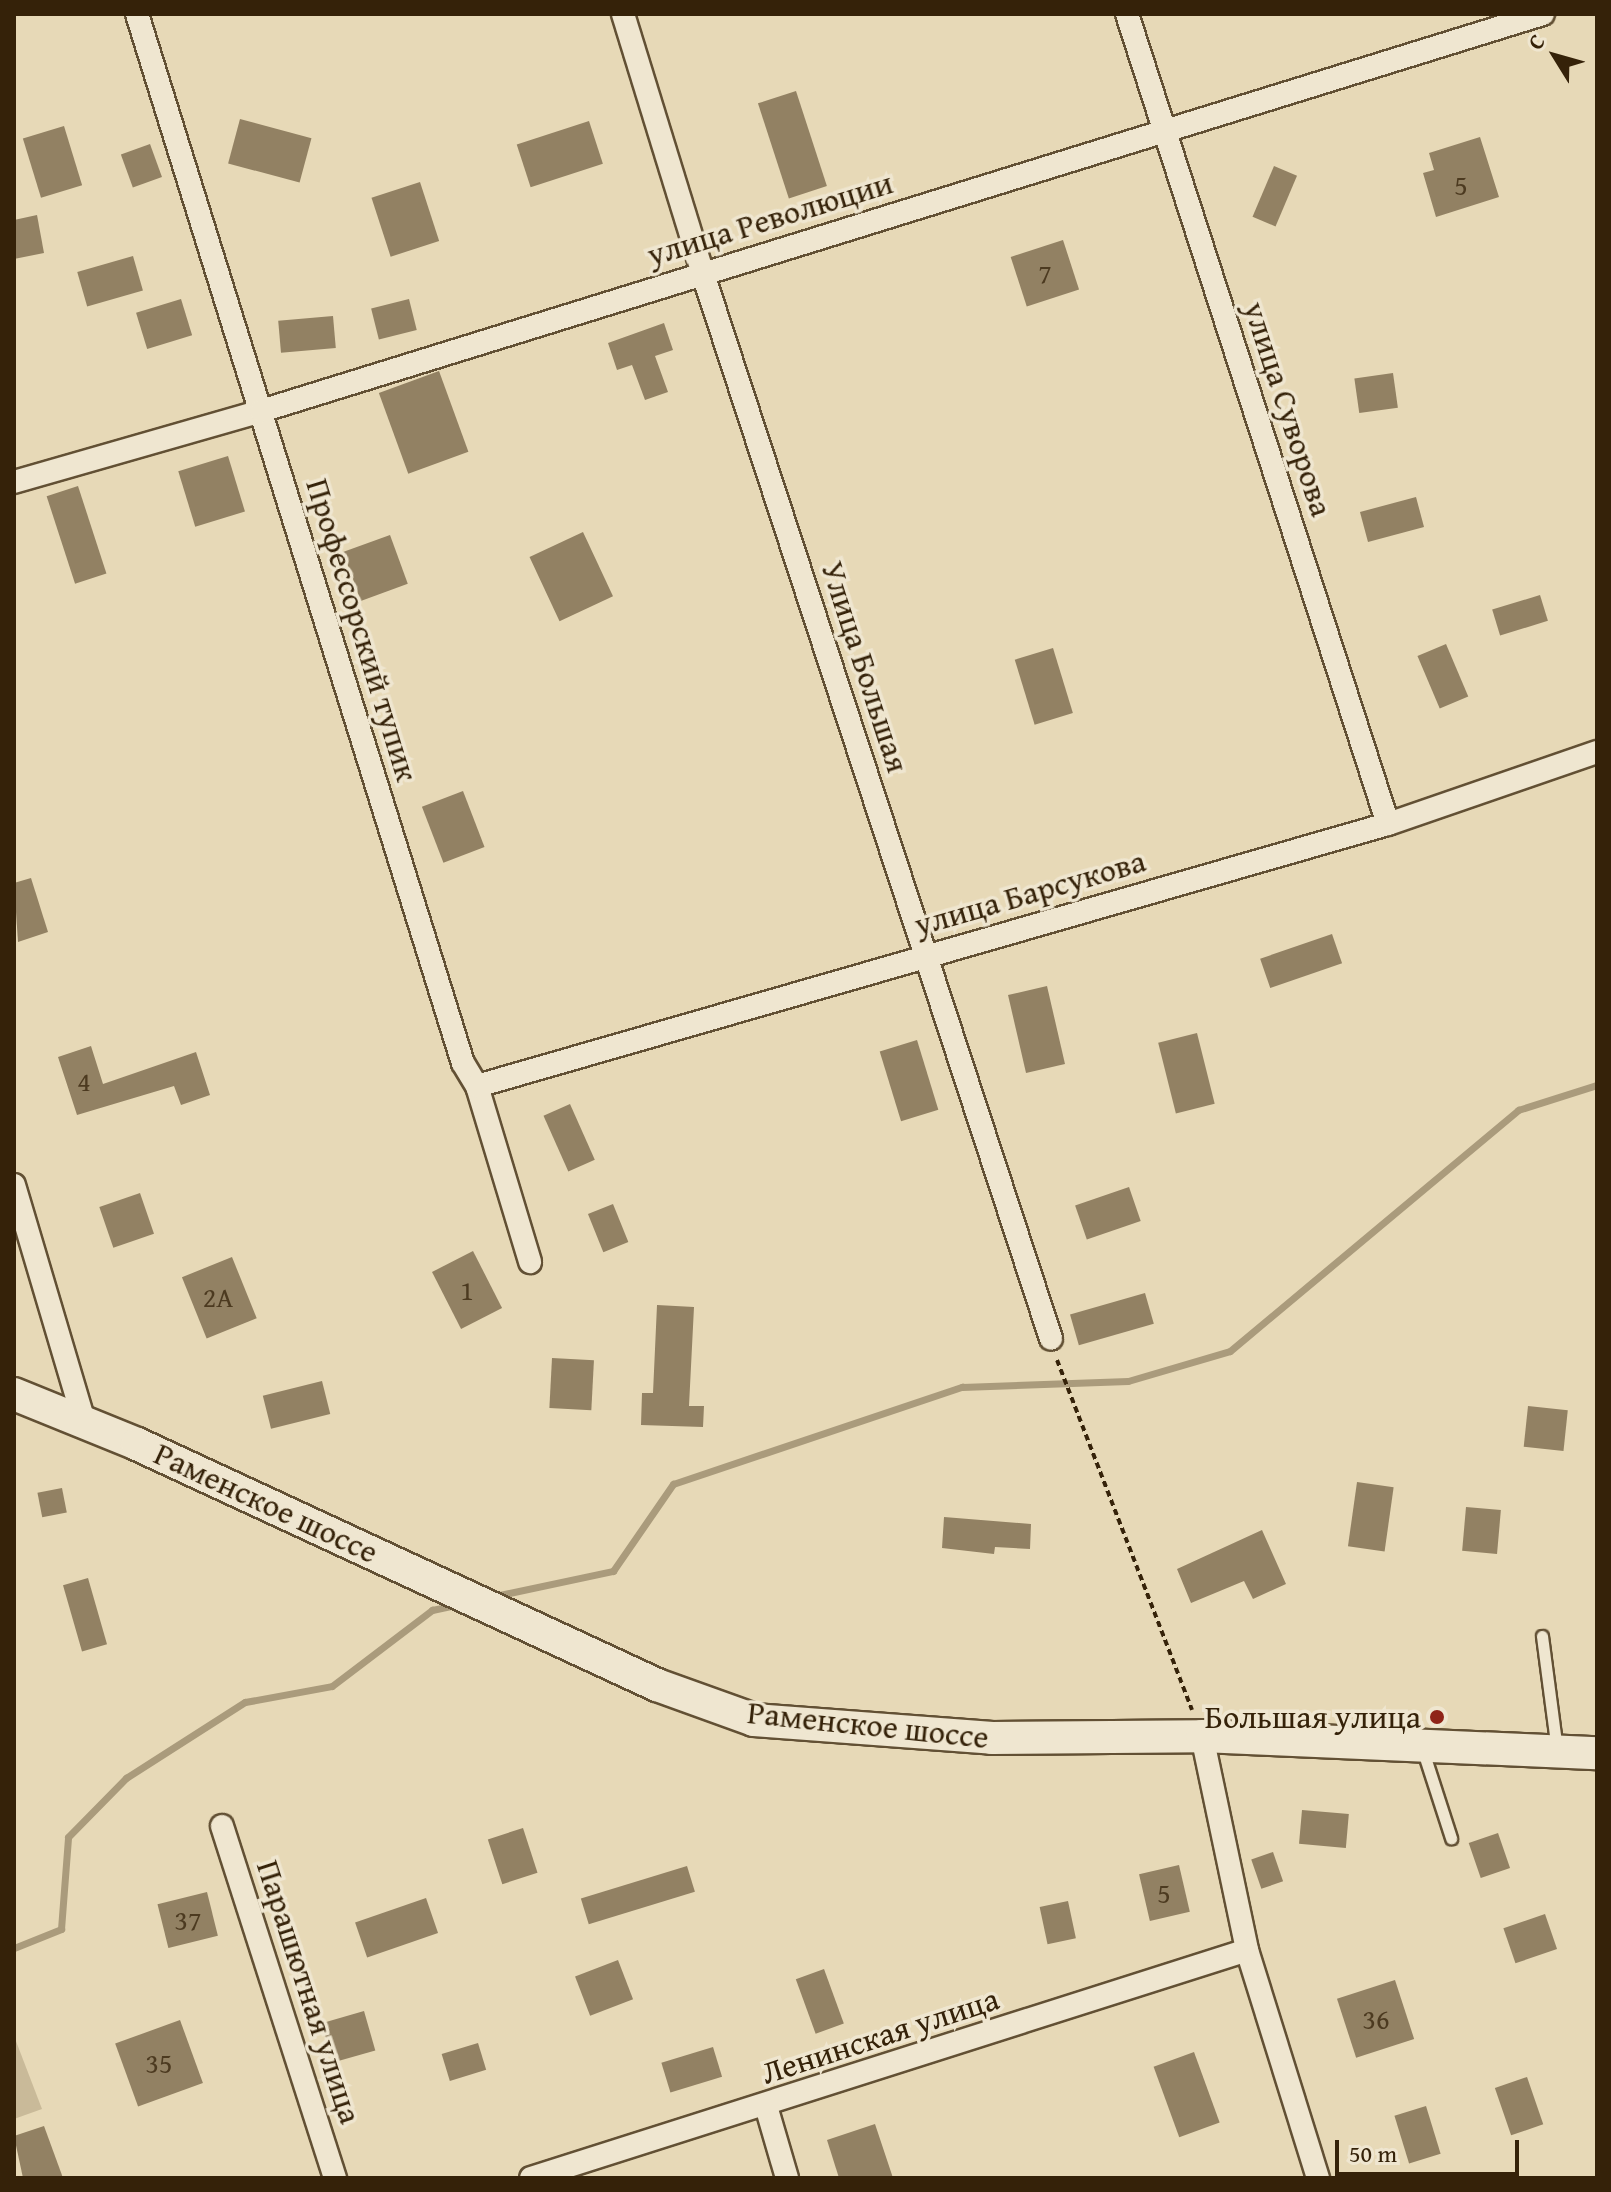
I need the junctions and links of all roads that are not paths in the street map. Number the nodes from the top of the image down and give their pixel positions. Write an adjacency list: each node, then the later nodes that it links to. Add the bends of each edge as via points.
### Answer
1 (137, 14): 7 (street, Профессорский тупик)
2 (623, 14): 6 (street, Улица Большая)
3 (1127, 14): 5 (street, улица Суворова)
4 (1543, 14): 5 (street, улица Революции)
5 (1164, 129): 6 (street, улица Революции); 10 (street, улица Суворова)
6 (703, 274): 7 (street, улица Революции); 11 (street, Улица Большая)
7 (261, 411): 8 (street, улица Революции); 12 (street, Профессорский тупик, via 463,1063)
8 (14, 482)
9 (1597, 752): 10 (street, улица Барсукова)
10 (1388, 824): 11 (street, улица Барсукова)
11 (926, 956): 12 (street, улица Барсукова); 15 (street, Улица Большая)
12 (477, 1086): 14 (street, Профессорский тупик)
13 (14, 1185): 17 (street)
14 (530, 1262)
15 (1051, 1339)
16 (14, 1394): 17 (main road, Раменское шоссе)
17 (85, 1424): 19 (main road, Раменское шоссе, via 657,1685 754,1720 992,1738)
18 (1542, 1636): 21 (lane)
19 (1202, 1736): 20 (main road, Раменское шоссе); 25 (street)
20 (1421, 1744): 21 (main road, Раменское шоссе); 24 (lane)
21 (1557, 1751): 22 (main road, Раменское шоссе)
22 (1597, 1753)
23 (222, 1826): 27 (street, Парашютная улица)
24 (1451, 1838)
25 (1247, 1950): 26 (street, Ленинская улица); 30 (street)
26 (766, 2106): 28 (street, Ленинская улица); 29 (street)
27 (335, 2178)
28 (531, 2178)
29 (787, 2178)
30 (1318, 2178)

